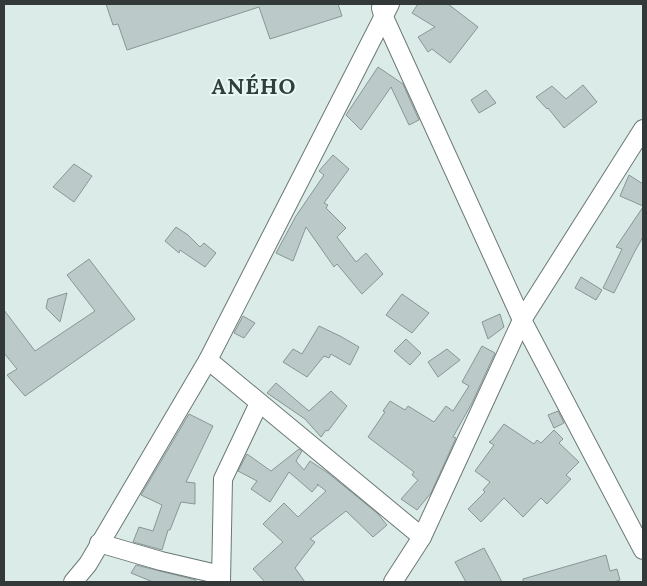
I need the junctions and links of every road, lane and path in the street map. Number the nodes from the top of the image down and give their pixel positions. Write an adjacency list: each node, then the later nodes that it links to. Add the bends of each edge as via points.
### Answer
1 (384, 7): 3 (street); 4 (street)
2 (643, 130): 3 (street)
3 (522, 320): 6 (street); 8 (street)
4 (208, 360): 5 (street); 7 (street)
5 (259, 403): 6 (street); 9 (street, via 223,479)
6 (422, 537): 11 (street)
7 (99, 543): 9 (street); 10 (street)
8 (643, 550)
9 (221, 579)
10 (73, 582)
11 (393, 582)

